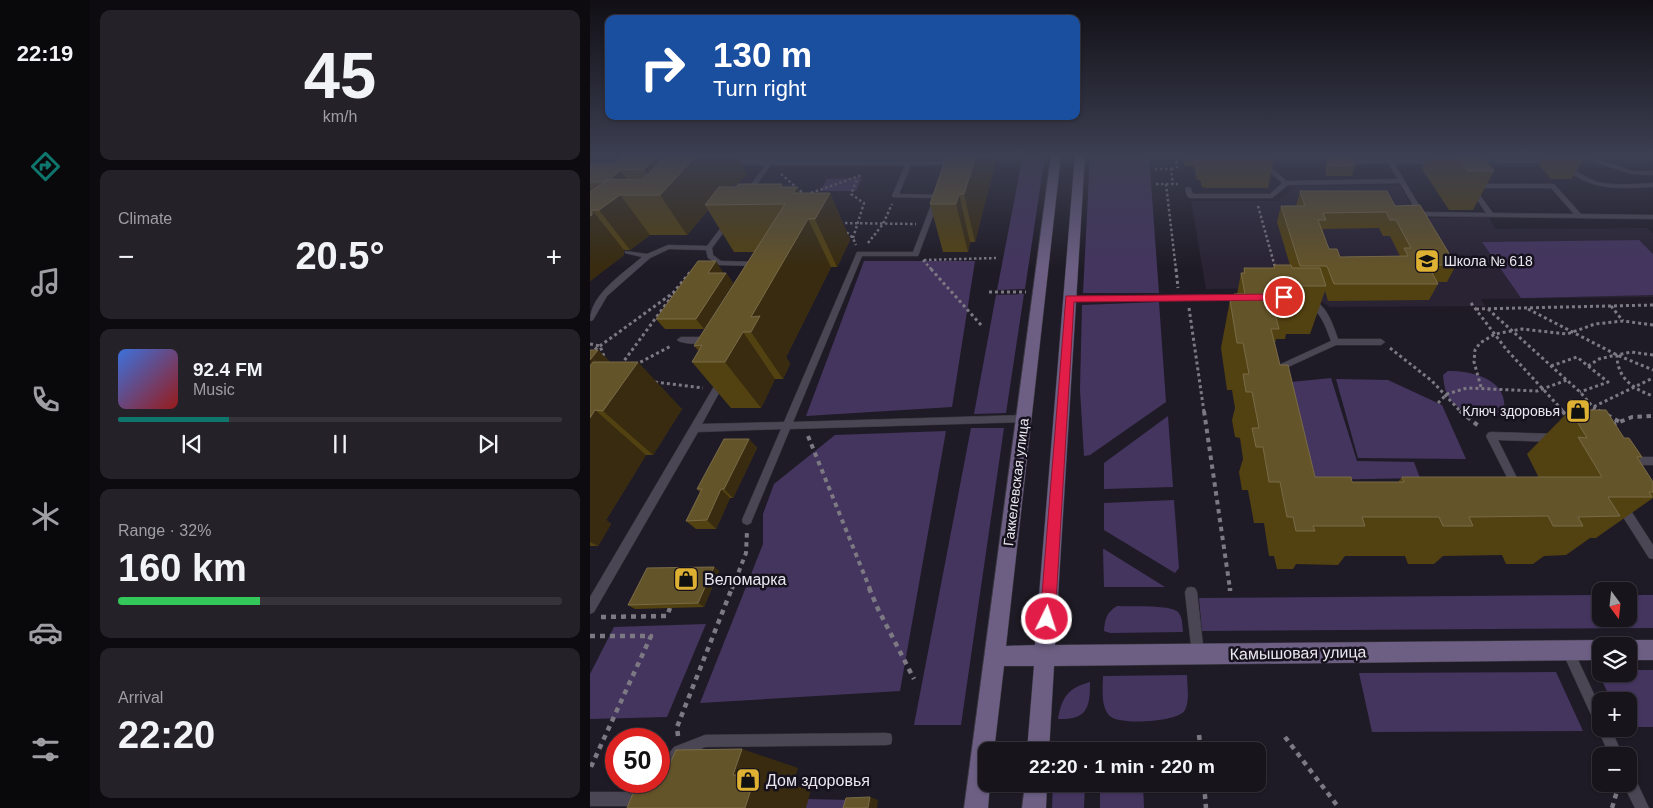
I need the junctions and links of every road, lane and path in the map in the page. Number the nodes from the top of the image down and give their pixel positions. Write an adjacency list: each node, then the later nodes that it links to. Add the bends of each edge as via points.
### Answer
1 (749, 193): 20 (lane)
2 (803, 193): 16 (path)
3 (813, 193): 16 (path)
4 (852, 193): 25 (path, via 864,203)
5 (896, 193): 17 (lane)
6 (930, 193): 17 (lane)
7 (938, 193): 27 (lane)
8 (1051, 193): 37 (main road, Гаккелевская улица)
9 (1077, 193): 42 (main road)
10 (1167, 193): 38 (path, via 1178,292)
11 (1189, 193): 18 (lane, via 1190,196)
12 (1276, 193): 18 (lane, via 1272,196)
13 (1409, 193): 21 (lane, via 1421,214)
14 (1476, 193): 21 (lane)
15 (1559, 193): 24 (lane)
16 (806, 195): 19 (path)
17 (895, 196): 26 (path)
18 (1256, 196): 35 (path)
19 (796, 198)
20 (743, 201)
21 (1491, 215): 24 (lane)
22 (732, 216): 29 (lane)
23 (1653, 216): 24 (lane)
24 (1580, 217)
25 (858, 224): 26 (path); 28 (path); 28 (path, via 837,224)
26 (883, 224): 27 (path); 31 (path)
27 (927, 224): 31 (lane, via 916,254)
28 (853, 238): 31 (path)
29 (710, 248): 32 (lane, via 668,247); 34 (lane, via 710,256 719,263); 39 (path)
30 (627, 252): 32 (lane)
31 (860, 254): 93 (lane)
32 (648, 256): 50 (lane, via 604,294)
33 (996, 258): 53 (path, via 923,260)
34 (767, 264)
35 (1276, 271)
36 (989, 292): 37 (path)
37 (1039, 292): 88 (main road, Гаккелевская улица)
38 (1172, 292)
39 (674, 293): 62 (path); 70 (path)
40 (1299, 297): 59 (lane, via 1321,308)
41 (1254, 298): 42 (lane)
42 (1070, 299): 114 (main road)
43 (1471, 303): 48 (path)
44 (1188, 304): 103 (path)
45 (1653, 305): 46 (path)
46 (1611, 306): 47 (path); 51 (path)
47 (1526, 308): 49 (path); 55 (path)
48 (1476, 309): 49 (path); 56 (path)
49 (1488, 309): 54 (path)
50 (590, 318)
51 (1623, 321): 52 (path); 55 (path, via 1594,324)
52 (1653, 325)
53 (982, 326)
54 (1511, 330): 55 (path); 56 (path); 67 (path)
55 (1575, 332): 64 (path)
56 (1495, 334): 77 (path, via 1475,350 1474,362); 80 (path)
57 (681, 340): 58 (lane); 69 (path)
58 (718, 340)
59 (1335, 342): 60 (lane); 76 (lane, via 1284,366)
60 (1381, 342): 82 (path, via 1432,381)
61 (590, 344): 62 (path)
62 (600, 346): 63 (path); 66 (path)
63 (590, 353)
64 (1617, 355): 65 (path, via 1631,352); 68 (path, via 1599,359); 71 (path); 78 (path, via 1621,376)
65 (1653, 355)
66 (606, 362)
67 (1551, 366): 68 (path, via 1577,357); 74 (path)
68 (1588, 366): 81 (path, via 1608,382)
69 (629, 368)
70 (618, 370)
71 (1653, 370)
72 (726, 372): 79 (lane)
73 (1653, 378): 78 (path)
74 (1567, 380): 80 (path); 81 (path)
75 (650, 382): 79 (path)
76 (1288, 385)
77 (1481, 387): 80 (path, via 1526,391); 82 (path, via 1467,388)
78 (1634, 387): 83 (path); 85 (path)
79 (717, 389): 94 (lane)
80 (1543, 389): 90 (path)
81 (1580, 392): 85 (path)
82 (1446, 396): 84 (path); 95 (path)
83 (1653, 396)
84 (1438, 403)
85 (1593, 407): 86 (path); 89 (path)
86 (1593, 415)
87 (1653, 416): 89 (path, via 1632,417)
88 (1024, 419): 92 (lane); 115 (main road, Гаккелевская улица)
89 (1620, 422): 91 (path)
90 (1571, 423)
91 (1611, 425)
92 (804, 426): 93 (lane); 116 (path, via 878,609)
93 (786, 427): 94 (lane); 101 (lane)
94 (695, 428): 105 (lane)
95 (1491, 436): 96 (lane, via 1553,436); 99 (lane, via 1517,489)
96 (1562, 440)
97 (1619, 460): 98 (lane)
98 (1653, 461)
99 (1507, 489)
100 (1618, 499): 102 (lane)
101 (747, 520): 123 (path, via 746,553 677,728)
102 (1653, 554)
103 (1230, 591)
104 (1192, 592): 113 (lane)
105 (590, 608)
106 (670, 608): 107 (path, via 667,616)
107 (600, 617)
108 (590, 636): 125 (path, via 651,636)
109 (1592, 650): 112 (main road, Камышовая улица)
110 (1637, 650): 111 (main road)
111 (1653, 650)
112 (1568, 651): 113 (main road, Камышовая улица); 117 (lane)
113 (1198, 654): 114 (main road, Камышовая улица)
114 (1045, 655): 115 (main road, Камышовая улица); 121 (main road)
115 (994, 656): 132 (main road, Гаккелевская улица)
116 (914, 679)
117 (1592, 703)
118 (1199, 735): 122 (path)
119 (1285, 737): 135 (path)
120 (886, 739): 123 (lane, via 705,740)
121 (1039, 742)
122 (1200, 742)
123 (680, 752): 124 (lane)
124 (670, 763)
125 (590, 769)
126 (1035, 792): 133 (main road)
127 (1205, 792): 134 (path)
128 (1617, 792): 136 (path)
129 (1634, 792): 137 (lane)
130 (590, 799): 131 (lane)
131 (645, 804)
132 (976, 808)
133 (1034, 808)
134 (1206, 808)
135 (1339, 808)
136 (1612, 808)
137 (1642, 808)

